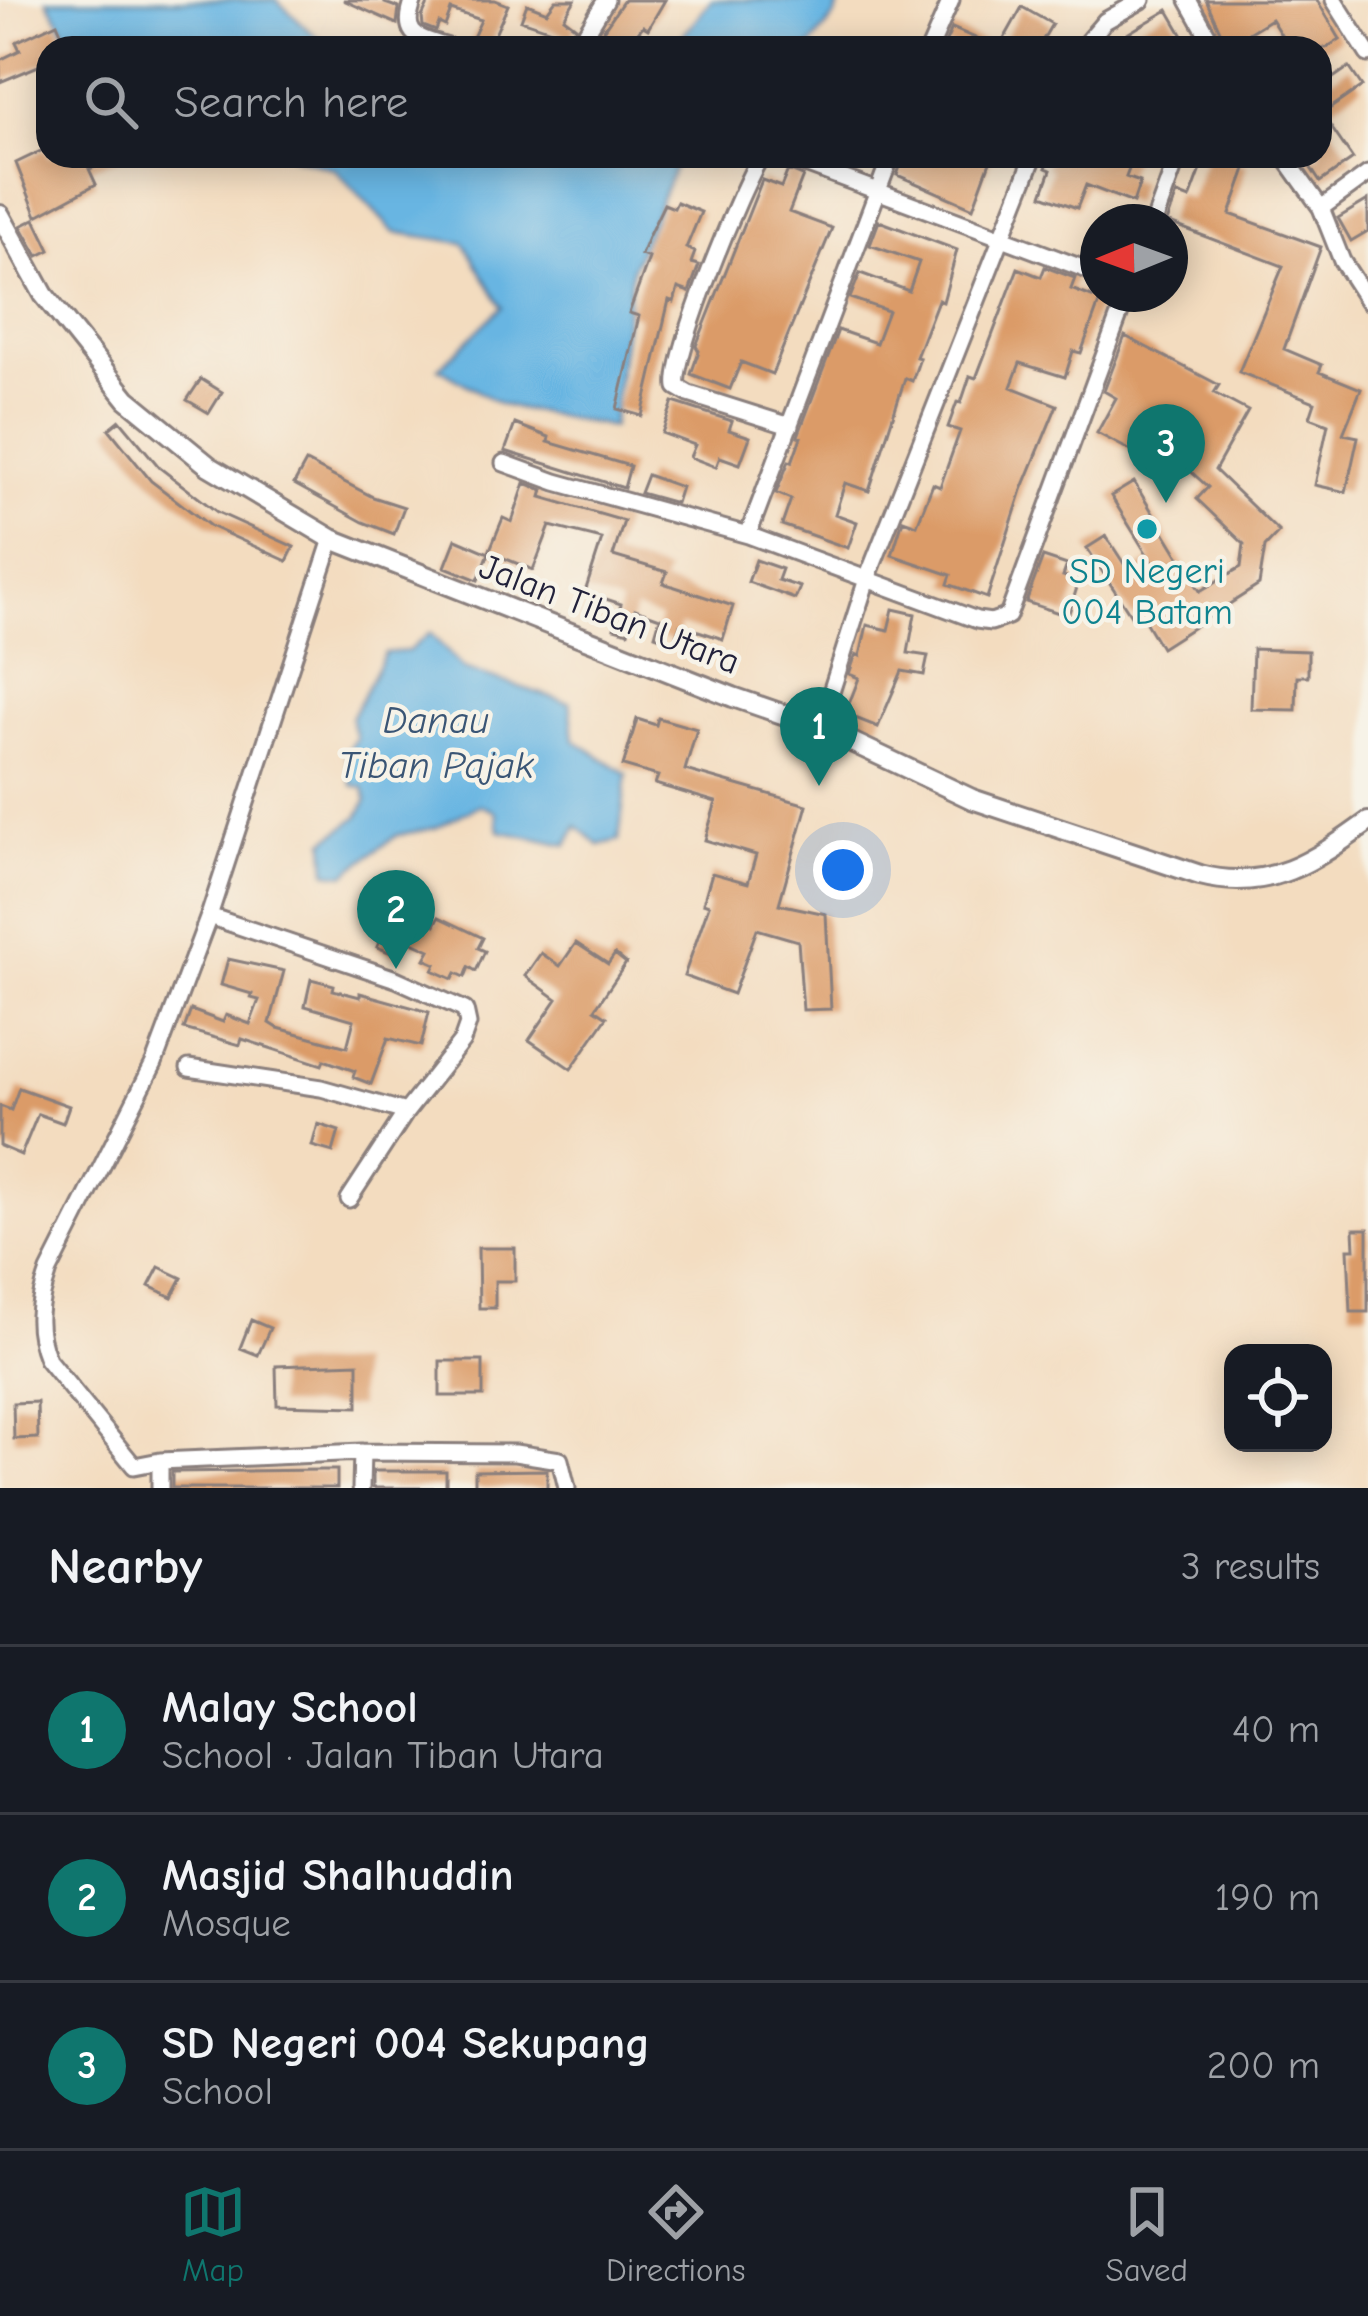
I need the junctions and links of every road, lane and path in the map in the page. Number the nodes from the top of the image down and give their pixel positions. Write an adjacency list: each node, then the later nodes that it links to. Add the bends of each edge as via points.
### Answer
1 (413, 0): 7 (street)
2 (606, 0): 8 (street)
3 (951, 0): 9 (street)
4 (1142, 0): 10 (street)
5 (1188, 0): 11 (street)
6 (1334, 0): 12 (street)
7 (415, 36)
8 (584, 36)
9 (935, 36)
10 (1093, 36)
11 (1208, 36)
12 (1368, 54)
13 (756, 168): 28 (street, via 675,376 689,394)
14 (815, 168): 20 (street)
15 (887, 168): 20 (street)
16 (1030, 168): 24 (street)
17 (1174, 168): 21 (street)
18 (1293, 168): 22 (street)
19 (1368, 174): 22 (street)
20 (878, 192): 24 (street); 28 (street)
21 (1161, 204)
22 (1321, 208): 26 (street)
23 (0, 215): 31 (street, Jalan Tiban Utara, via 44,295 127,399 208,466)
24 (1005, 236): 25 (street); 32 (street)
25 (1080, 267)
26 (1368, 301)
27 (1120, 312): 32 (street, via 1007,616 977,620)
28 (790, 426): 30 (street)
29 (504, 463): 30 (street)
30 (748, 535): 32 (street)
31 (332, 539): 33 (street, Jalan Tiban Utara); 35 (street)
32 (867, 579): 33 (street)
33 (820, 727): 34 (street, Jalan Tiban Utara, via 972,800 1217,879 1257,880 1292,869)
34 (1368, 822)
35 (209, 916): 37 (street, via 465,1010 462,1042); 41 (street, via 154,1063 39,1301 47,1359)
36 (189, 1068): 37 (street, via 321,1088)
37 (406, 1112): 38 (street)
38 (349, 1199)
39 (362, 1452): 40 (street); 44 (street); 45 (street, via 551,1456 563,1464)
40 (160, 1461): 41 (street); 43 (street)
41 (134, 1466): 42 (street)
42 (133, 1488)
43 (160, 1488)
44 (361, 1488)
45 (566, 1488)

